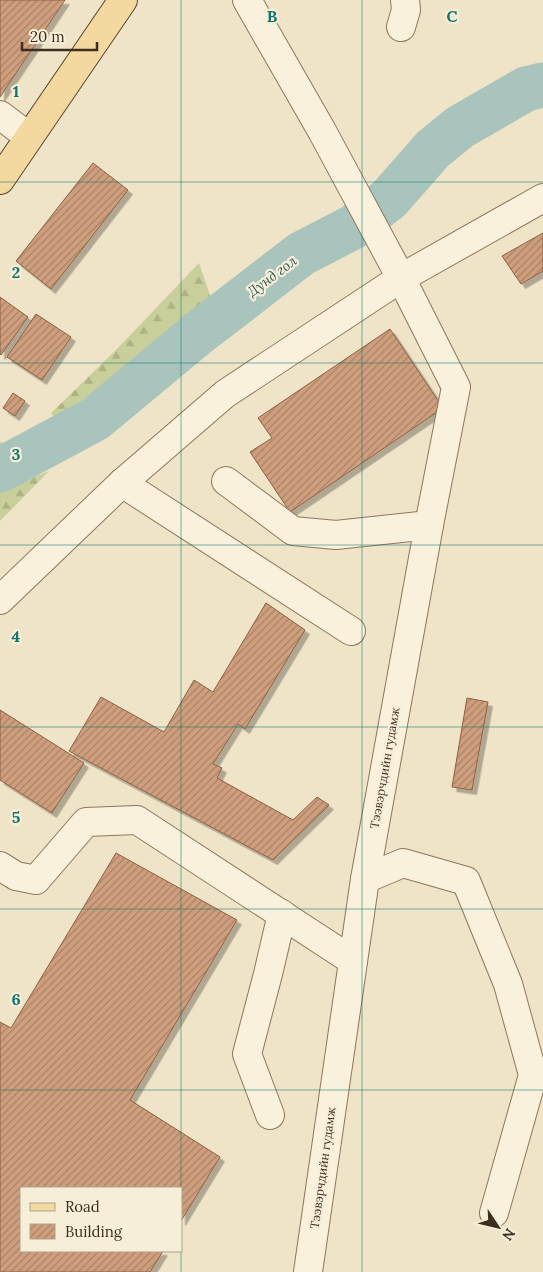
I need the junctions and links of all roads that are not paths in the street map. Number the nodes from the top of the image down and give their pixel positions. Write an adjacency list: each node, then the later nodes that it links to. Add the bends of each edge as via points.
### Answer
1 (123, 0): 6 (main road)
2 (247, 0): 9 (street, Тээвэрчдийн гудамж)
3 (405, 0): 4 (street)
4 (401, 27)
5 (0, 115): 6 (street)
6 (29, 137): 7 (main road)
7 (0, 180)
8 (543, 198): 9 (street)
9 (396, 270): 11 (street, via 225,394); 12 (street, Тээвэрчдийн гудамж, via 456,387)
10 (226, 481): 12 (street, via 293,531 336,535)
11 (122, 483): 13 (street); 14 (street)
12 (429, 525): 16 (street, Тээвэрчдийн гудамж)
13 (0, 600)
14 (351, 631)
15 (0, 866): 17 (street, via 16,876 36,880 86,822 137,820)
16 (365, 880): 18 (street, Тээвэрчдийн гудамж); 20 (street, via 403,863 466,881 508,984 534,1075)
17 (282, 914): 18 (street); 19 (street, via 246,1054)
18 (353, 961): 21 (street, Тээвэрчдийн гудамж)
19 (270, 1115)
20 (494, 1213)
21 (308, 1272)

